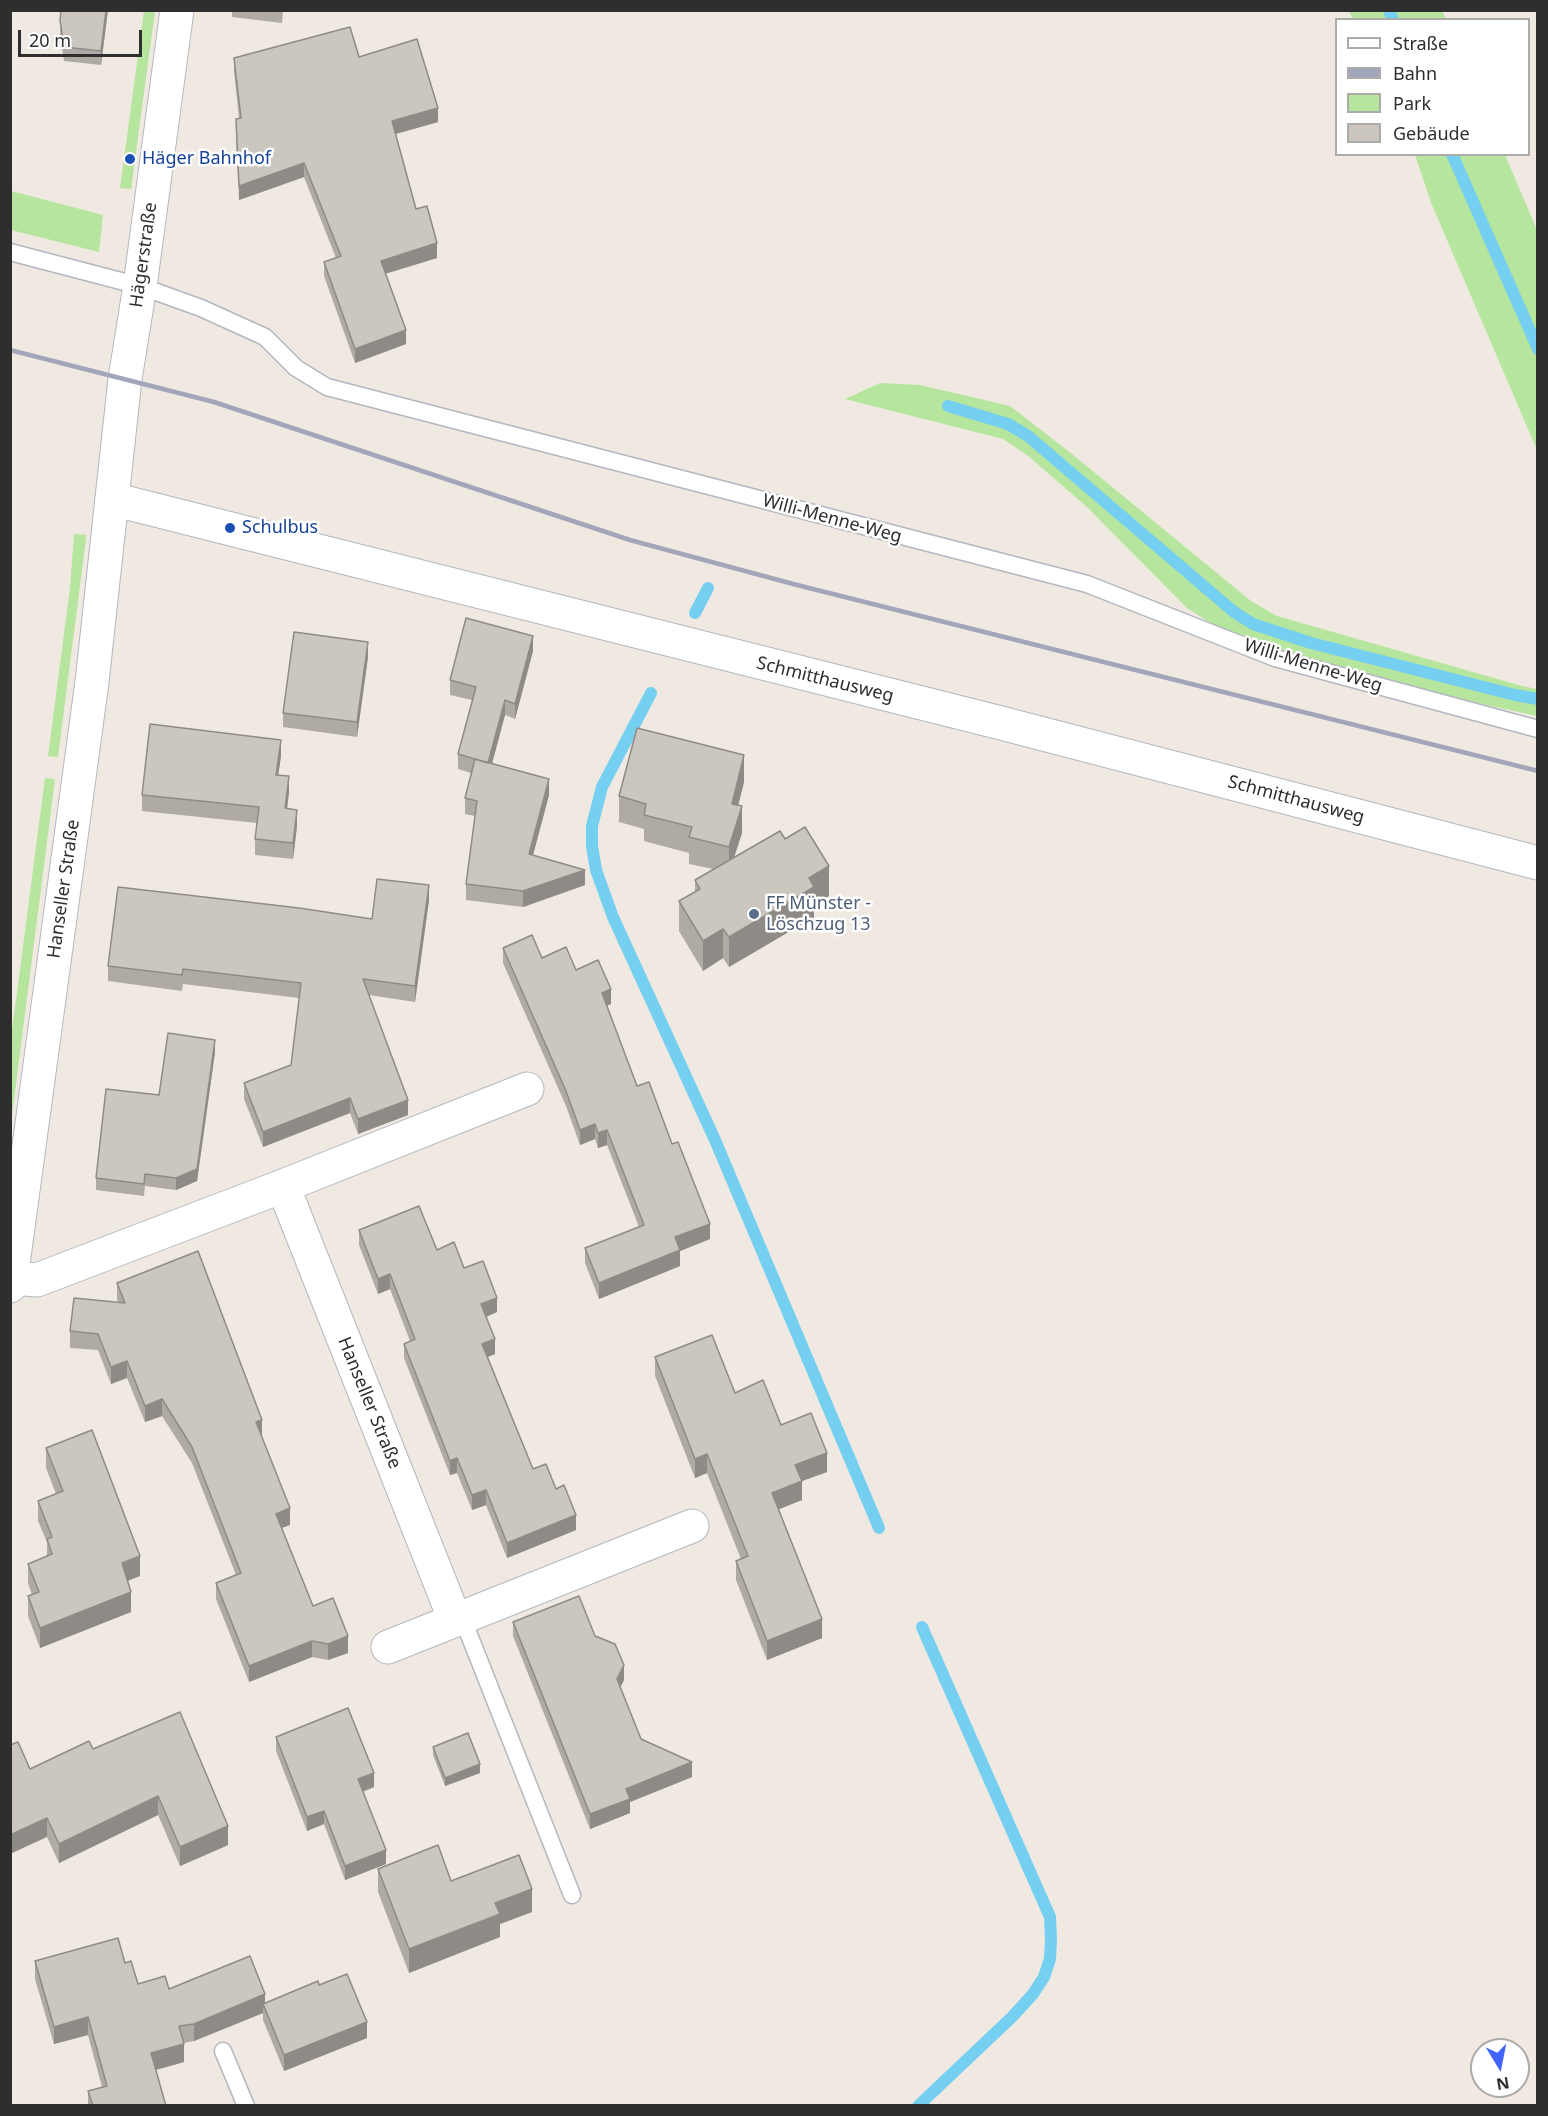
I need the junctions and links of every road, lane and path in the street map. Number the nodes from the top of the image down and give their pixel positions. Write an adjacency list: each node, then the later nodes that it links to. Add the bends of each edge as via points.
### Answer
1 (177, 10): 3 (street, Hägerstraße)
2 (10, 252): 3 (lane, Willi-Menne-Weg)
3 (140, 286): 4 (street, Hägerstraße); 5 (lane, Willi-Menne-Weg, via 265,337 296,368 327,387 1086,584 1275,658)
4 (112, 499): 6 (street, Schmitthausweg); 9 (street, Hanseller Straße, via 92,682)
5 (1538, 729)
6 (1538, 863)
7 (527, 1089): 8 (street, Hanseller Straße)
8 (283, 1186): 9 (street, Hanseller Straße, via 37,1280); 11 (street, Hanseller Straße)
9 (11, 1282)
10 (692, 1526): 11 (street)
11 (459, 1619): 12 (street); 13 (lane)
12 (388, 1647)
13 (572, 1895)
14 (223, 2051): 15 (lane)
15 (246, 2106)

